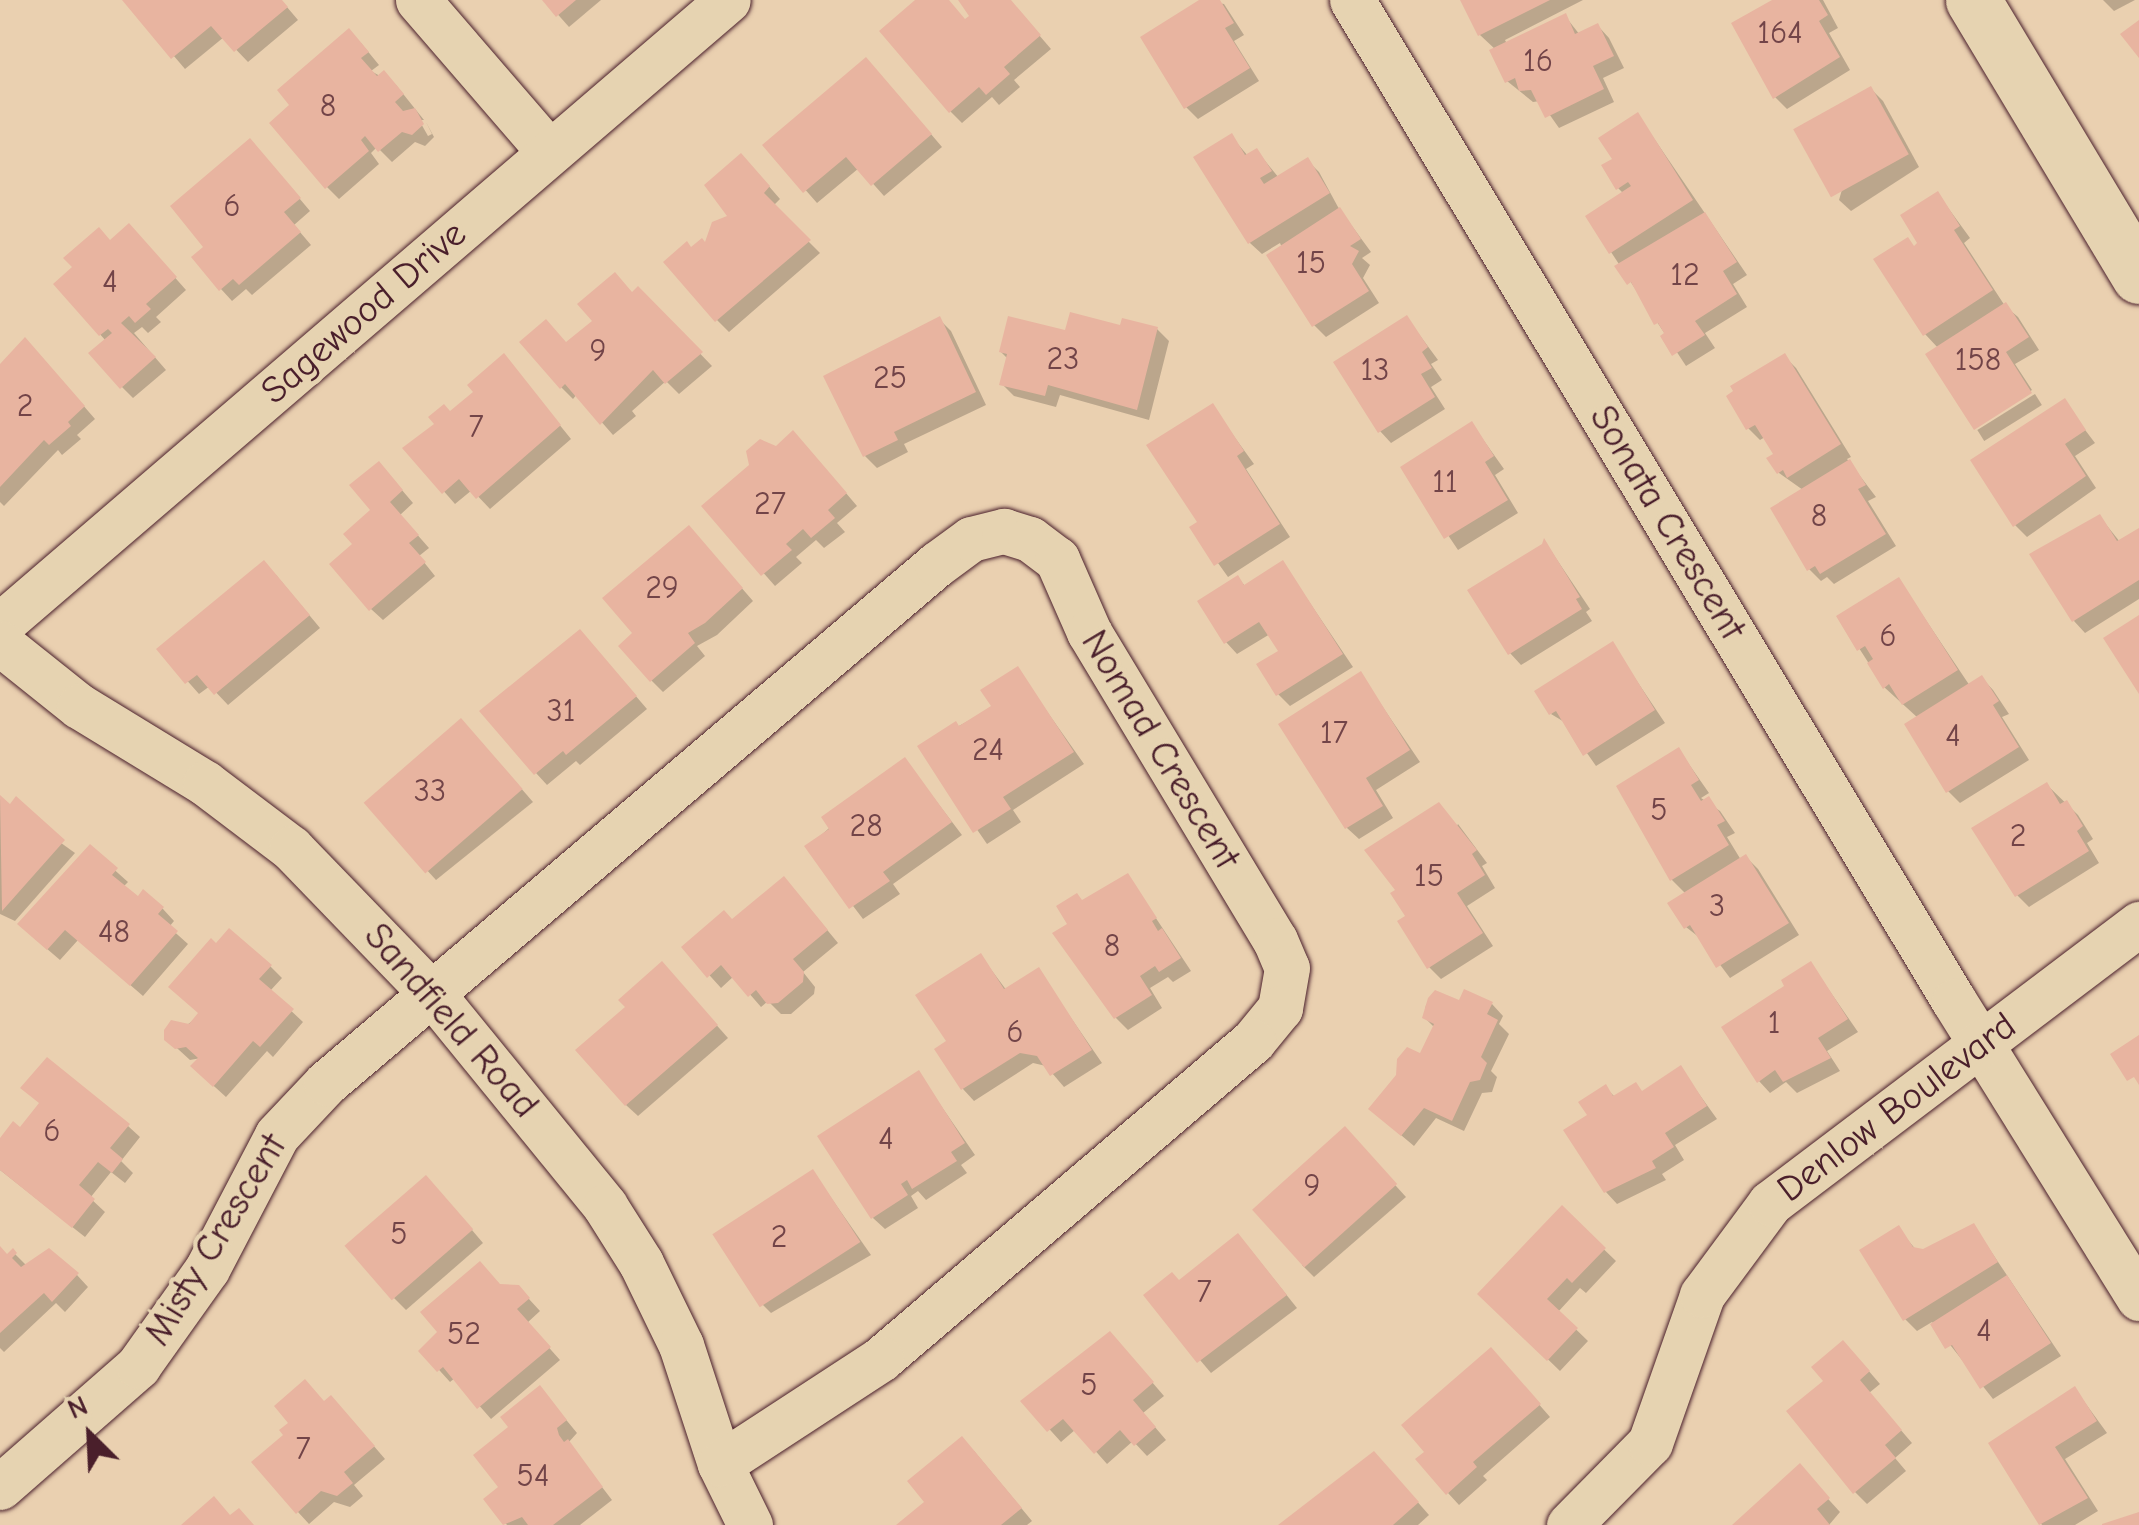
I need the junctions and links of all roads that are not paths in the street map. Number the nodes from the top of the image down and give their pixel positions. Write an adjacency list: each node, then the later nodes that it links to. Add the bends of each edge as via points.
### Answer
1 (418, 0): 5 (street)
2 (728, 0): 5 (street, Sagewood Drive)
3 (1352, 0): 11 (street, Sonata Crescent)
4 (1973, 0): 6 (street)
5 (549, 152): 7 (street, Sagewood Drive)
6 (2139, 276)
7 (0, 625)
8 (0, 644): 10 (street, Sandfield Road, via 79,706 206,783 290,848)
9 (2139, 924): 11 (street, Denlow Boulevard)
10 (434, 996): 13 (street, Sandfield Road, via 605,1206 641,1263 681,1345); 13 (street, Nomad Crescent, via 972,538 1004,531 1057,558 1088,632 1275,940 1287,968 1280,1008 1253,1041 881,1360); 14 (street, Misty Crescent, via 326,1083 277,1135 208,1269 138,1366)
11 (1981, 1045): 12 (street, Sonata Crescent); 16 (street, Denlow Boulevard, via 1770,1203 1702,1295 1650,1443)
12 (2139, 1298)
13 (720, 1464): 15 (street, Sandfield Road)
14 (0, 1487)
15 (750, 1525)
16 (1569, 1525)

